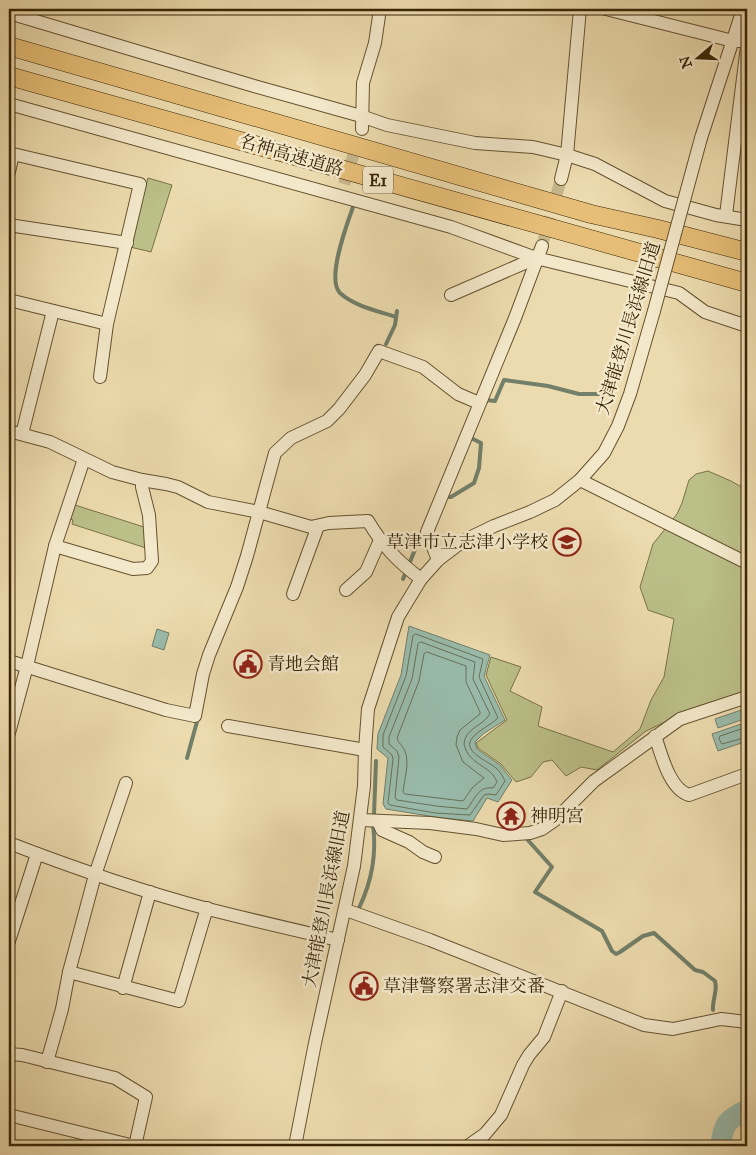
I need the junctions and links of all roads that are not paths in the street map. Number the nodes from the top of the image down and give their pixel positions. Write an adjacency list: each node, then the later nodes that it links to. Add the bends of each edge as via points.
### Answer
1 (380, 9): 13 (street, via 375,43 363,83)
2 (580, 9): 15 (street)
3 (606, 9): 7 (street)
4 (743, 9): 7 (street, 大津能登川長浜線旧道)
5 (9, 14): 6 (street)
6 (32, 14): 13 (street, via 254,86)
7 (733, 41): 8 (street); 37 (street, 大津能登川長浜線旧道, bridge, via 701,138 630,394 604,453)
8 (747, 41)
9 (9, 46): 23 (highway, 名神高速道路 / E1, via 592,214)
10 (747, 46): 18 (street)
11 (9, 76): 25 (highway, 名神高速道路 / E1)
12 (9, 104): 24 (street, via 342,190)
13 (361, 116): 14 (street); 15 (street, via 387,125 475,143 533,147)
14 (362, 129)
15 (567, 155): 17 (street); 18 (street, via 595,164 665,201)
16 (9, 172): 21 (street, via 13,154 140,184)
17 (561, 179)
18 (726, 215): 19 (street)
19 (747, 220)
20 (9, 226): 21 (street)
21 (127, 243): 29 (street)
22 (542, 246): 24 (street)
23 (747, 252)
24 (536, 258): 26 (street); 30 (street, via 679,293 705,312); 32 (street)
25 (747, 283)
26 (451, 295)
27 (9, 300): 28 (street)
28 (53, 311): 29 (street); 34 (street)
29 (107, 324): 31 (street)
30 (747, 326)
31 (100, 378)
32 (480, 403): 38 (street, via 458,394 423,368 379,351 347,400 327,421 291,438 275,453); 42 (street, via 427,532)
33 (9, 431): 34 (street)
34 (22, 434): 35 (street, via 50,442)
35 (84, 459): 36 (street, via 112,472); 41 (street)
36 (142, 480): 38 (street, via 178,488 208,502); 41 (street, via 150,515 152,561 147,568 133,569)
37 (580, 480): 42 (street, 大津能登川長浜線旧道, via 555,500 463,541); 43 (street)
38 (259, 512): 39 (street, via 311,527); 48 (street, via 237,587 203,674 195,716 166,710)
39 (318, 526): 40 (street, via 330,522 368,521); 46 (street)
40 (380, 540): 44 (street); 45 (street, via 366,572)
41 (55, 546): 48 (street)
42 (438, 560): 44 (street, 大津能登川長浜線旧道)
43 (747, 564)
44 (421, 579): 53 (street, 大津能登川長浜線旧道, via 392,632 368,709)
45 (346, 590)
46 (293, 594)
47 (9, 661): 48 (street)
48 (27, 666): 51 (street)
49 (747, 697): 52 (street, via 680,719)
50 (228, 726): 53 (street)
51 (9, 733)
52 (655, 736): 54 (street, via 668,772 683,793 689,794); 57 (street, via 594,781 555,820 530,833 503,835 430,823)
53 (365, 750): 56 (street, 大津能登川長浜線旧道)
54 (747, 774)
55 (126, 783): 61 (street)
56 (361, 820): 57 (street); 64 (street, 大津能登川長浜線旧道)
57 (378, 820): 60 (street, via 382,830)
58 (9, 843): 59 (street)
59 (37, 854): 61 (street); 66 (street)
60 (435, 857)
61 (95, 875): 62 (street); 67 (street)
62 (150, 892): 63 (street); 68 (street)
63 (207, 908): 65 (street); 68 (street, via 179,1001)
64 (346, 910): 65 (street, 大津能登川長浜線旧道); 69 (street)
65 (338, 940): 75 (street, 大津能登川長浜線旧道)
66 (9, 941)
67 (69, 972): 68 (street); 72 (street)
68 (123, 988)
69 (562, 992): 70 (street, via 658,1028 681,1028 721,1019); 76 (street, via 544,1037 523,1065 501,1115 485,1134)
70 (747, 1022)
71 (9, 1054): 72 (street)
72 (47, 1062): 74 (street, via 115,1078 146,1098)
73 (9, 1115): 74 (street)
74 (135, 1146)
75 (295, 1146)
76 (468, 1146)

